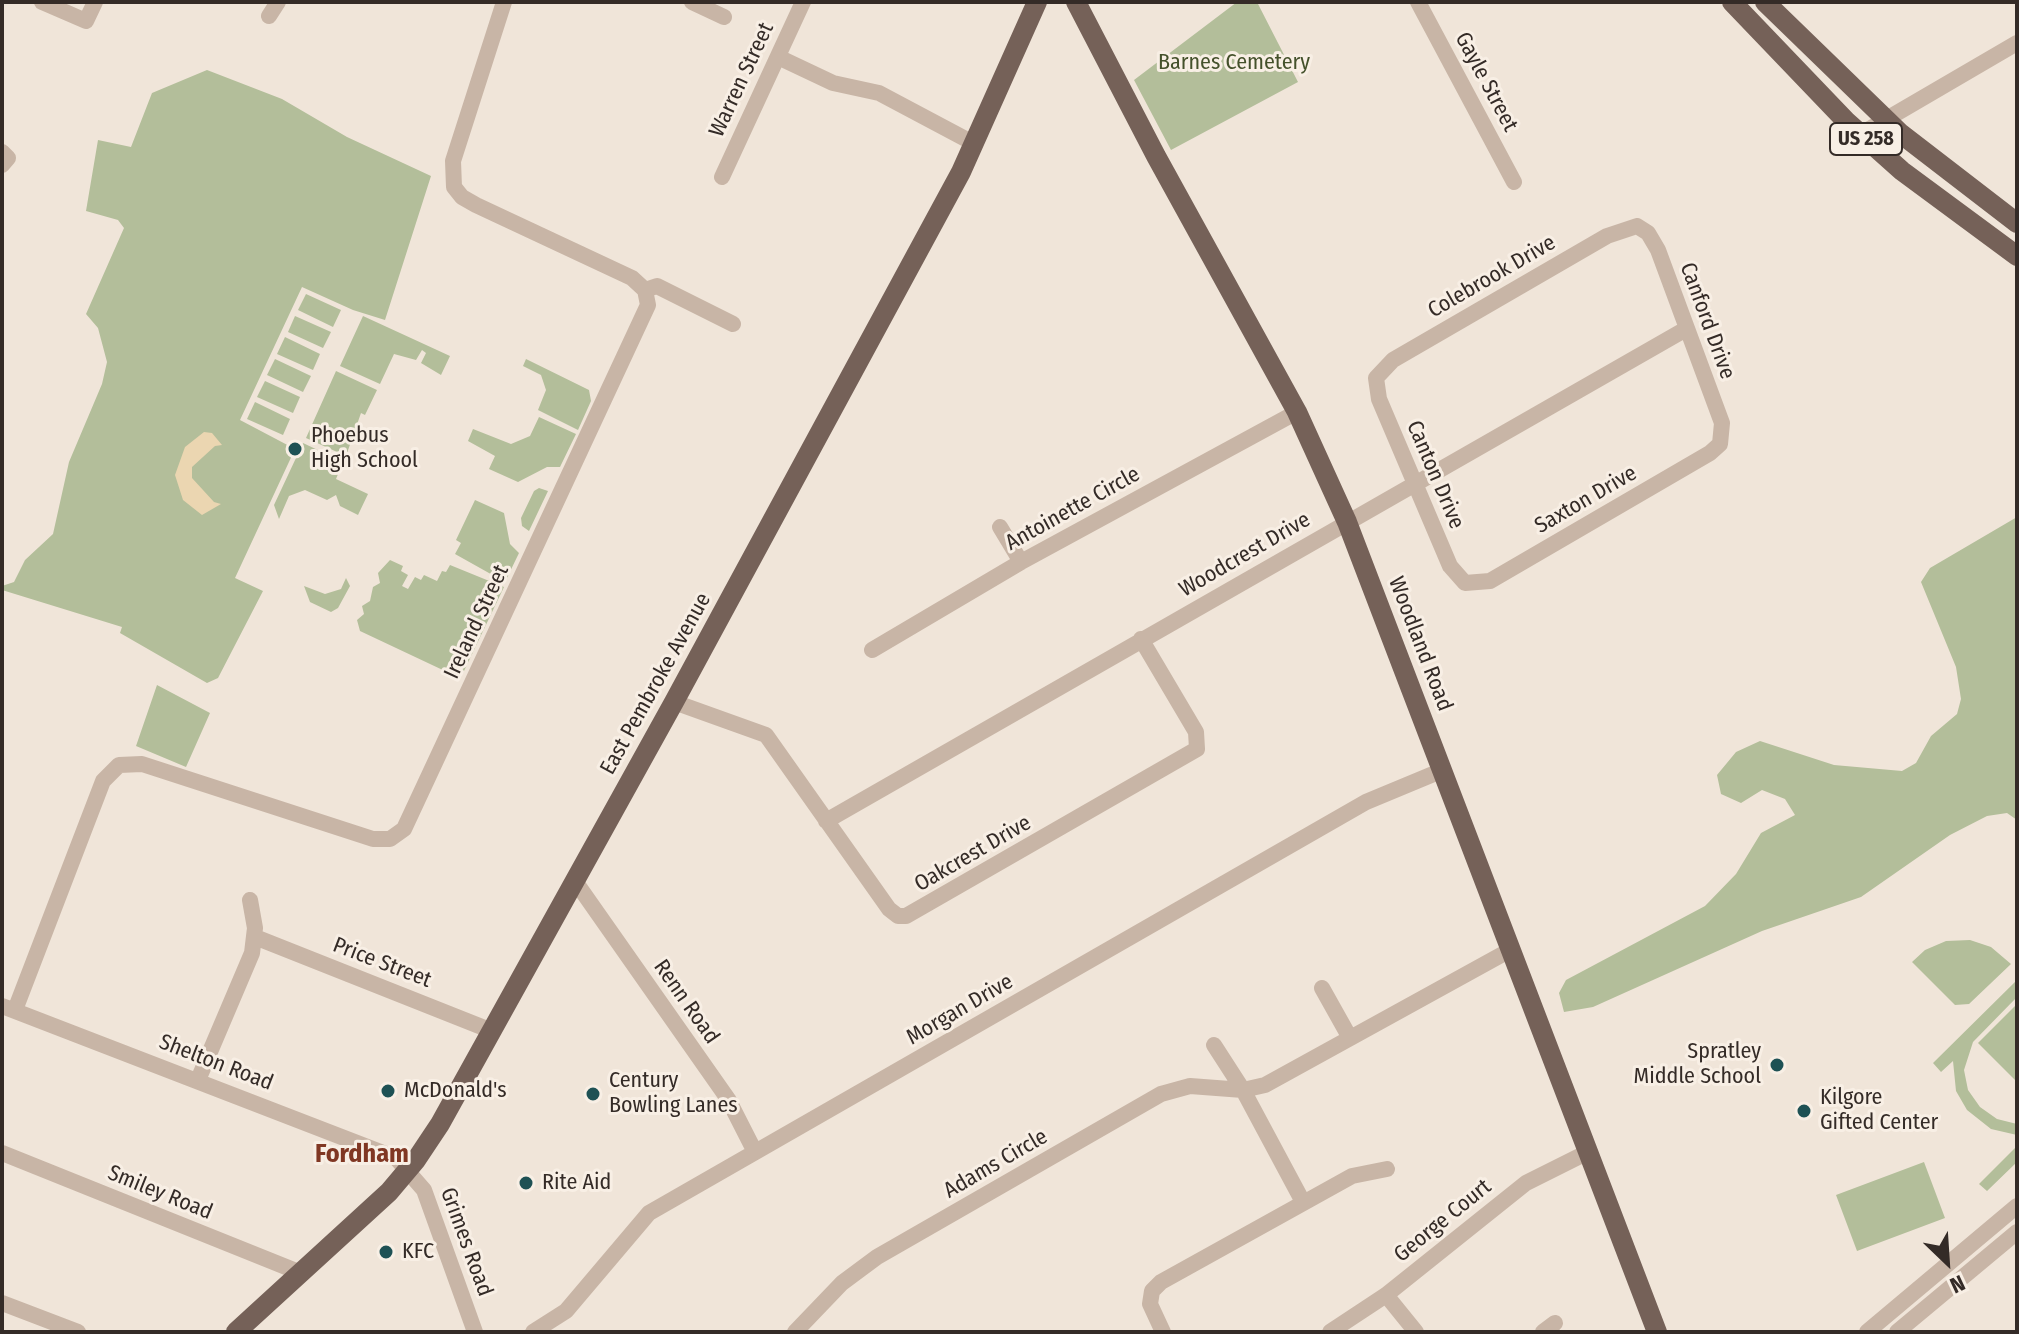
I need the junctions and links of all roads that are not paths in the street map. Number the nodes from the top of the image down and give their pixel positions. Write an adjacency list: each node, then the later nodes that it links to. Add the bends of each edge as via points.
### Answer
1 (42, 2): 2 (street, via 86,21)
2 (95, 2)
3 (504, 2): 22 (street, via 453,161 454,187 476,205 632,278)
4 (692, 2): 11 (street)
5 (803, 2): 13 (street, Warren Street)
6 (1037, 2): 16 (main road, East Pembroke Avenue)
7 (1076, 2): 26 (main road, Woodland Road)
8 (1418, 2): 18 (street, Gayle Street)
9 (1732, 2): 15 (main road, US 258)
10 (1765, 2): 14 (main road, US 258)
11 (724, 17)
12 (2017, 43): 14 (street)
13 (778, 57): 16 (street, via 833,83 879,93); 17 (street, Warren Street)
14 (1885, 120): 15 (street); 19 (main road, US 258)
15 (1861, 134): 21 (main road, US 258)
16 (975, 144): 35 (main road, East Pembroke Avenue)
17 (722, 177)
18 (1514, 182)
19 (2017, 223)
20 (1637, 226): 24 (street, Canford Drive, via 1654,241); 25 (street, Colebrook Drive, via 1607,236 1433,337 1385,366)
21 (2017, 256)
22 (645, 290): 23 (street, via 657,286); 43 (street, Ireland Street, via 645,315 404,829 390,839 373,839 142,764 119,765 103,781)
23 (733, 324)
24 (1686, 329): 27 (street, Canford Drive, via 1722,423); 28 (street, Woodcrest Drive)
25 (1376, 378): 28 (street, Canton Drive, via 1379,399)
26 (1297, 412): 29 (main road, Woodland Road); 31 (street, Antoinette Circle)
27 (1722, 439): 32 (street, Saxton Drive, via 1710,453 1490,581)
28 (1416, 485): 29 (street, Woodcrest Drive); 32 (street, Canton Drive, via 1450,566)
29 (1347, 522): 33 (street, Woodcrest Drive); 36 (main road, Woodland Road)
30 (1000, 527): 31 (street)
31 (1021, 562): 34 (street, Antoinette Circle)
32 (1465, 583)
33 (1141, 639): 37 (street, Woodcrest Drive); 37 (street, Oakcrest Drive, via 1198,739 1197,749 1166,769 906,916 889,909)
34 (872, 650)
35 (674, 702): 37 (street, Oakcrest Drive, via 766,735); 38 (main road, East Pembroke Avenue)
36 (1443, 770): 41 (main road, Woodland Road); 51 (street, Morgan Drive, via 1366,802)
37 (826, 821)
38 (575, 881): 44 (main road, East Pembroke Avenue); 51 (street, Renn Road, via 728,1099)
39 (250, 900): 40 (street)
40 (255, 937): 44 (street, Price Street); 47 (street)
41 (1512, 949): 45 (street, Adams Circle); 52 (main road, Woodland Road)
42 (1322, 988): 45 (street)
43 (8, 1008): 47 (street, Shelton Road)
44 (492, 1031): 55 (main road, East Pembroke Avenue)
45 (1350, 1038): 48 (street, Adams Circle, via 1272,1082)
46 (1214, 1045): 48 (street)
47 (198, 1080): 55 (street, Shelton Road, via 389,1153)
48 (1243, 1090): 49 (street, Adams Circle, via 1184,1086); 56 (street)
49 (1137, 1108): 50 (street); 66 (street, Adams Circle, via 877,1257 842,1283)
50 (1149, 1123)
51 (755, 1152): 65 (street, Morgan Drive, via 643,1218 566,1311)
52 (1588, 1152): 60 (street, George Court, via 1526,1183); 70 (main road, Woodland Road)
53 (2, 1153): 59 (street, Smiley Road)
54 (1387, 1169): 56 (street, via 1352,1176)
55 (409, 1170): 59 (main road, East Pembroke Avenue); 64 (street, Grimes Road, via 424,1190)
56 (1303, 1202): 67 (street, via 1156,1287 1150,1304)
57 (2017, 1206): 71 (street)
58 (2017, 1232): 72 (street)
59 (301, 1273): 63 (main road, East Pembroke Avenue)
60 (1386, 1295): 68 (street, George Court); 69 (street)
61 (2, 1303): 62 (street)
62 (78, 1332)
63 (236, 1332)
64 (475, 1332)
65 (533, 1332)
66 (795, 1332)
67 (1163, 1332)
68 (1330, 1332)
69 (1416, 1332)
70 (1657, 1332)
71 (1867, 1332)
72 (1897, 1332)

